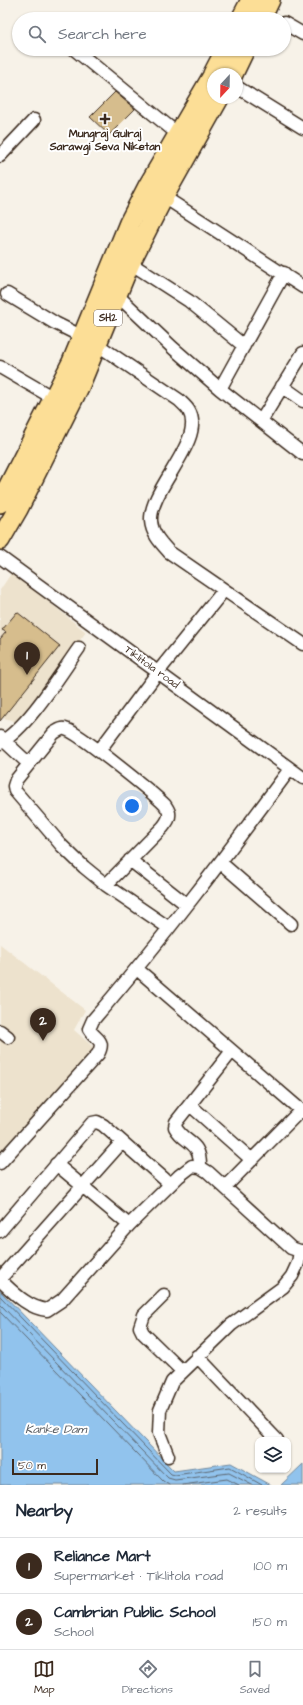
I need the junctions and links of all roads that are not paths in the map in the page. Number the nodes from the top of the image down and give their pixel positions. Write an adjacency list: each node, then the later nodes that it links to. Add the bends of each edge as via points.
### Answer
1 (291, 27): 2 (street)
2 (303, 34)
3 (83, 56): 13 (street)
4 (222, 56): 6 (main road, SH2)
5 (242, 56): 7 (main road)
6 (216, 68)
7 (236, 68)
8 (207, 85): 13 (main road, SH2)
9 (243, 92): 12 (street)
10 (216, 104): 16 (main road, SH2)
11 (34, 120): 14 (street)
12 (303, 128)
13 (179, 135): 15 (main road, SH2)
14 (0, 156)
15 (148, 186): 16 (street); 22 (main road, SH2, via 120,242)
16 (164, 196): 17 (main road, SH2); 18 (street)
17 (130, 263): 21 (main road, SH2); 23 (street, via 189,301)
18 (284, 273): 19 (street); 23 (street)
19 (303, 287)
20 (7, 294): 22 (street)
21 (117, 295): 22 (main road, SH2); 27 (street)
22 (90, 341): 28 (main road, SH2); 33 (main road, SH2, via 60,426); 35 (street, via 179,400 189,412 192,425 189,441 154,504 151,521 155,535 169,552)
23 (244, 346): 27 (street)
24 (303, 353): 26 (street)
25 (0, 367): 28 (street)
26 (282, 386): 29 (street); 30 (street)
27 (220, 389): 30 (street)
28 (55, 399): 32 (main road, SH2)
29 (303, 401)
30 (261, 421): 31 (street)
31 (303, 454)
32 (0, 503)
33 (0, 540)
34 (0, 557): 38 (street, Tiklitola road)
35 (224, 590): 36 (street); 38 (street)
36 (303, 644)
37 (79, 648): 39 (street, via 41,702 24,721)
38 (158, 672): 40 (street); 42 (street, Tiklitola road)
39 (1, 740): 41 (street)
40 (99, 752): 41 (street, via 64,729 59,730); 44 (street, via 156,797 166,806 169,813 163,827)
41 (29, 764): 46 (street, via 16,780 15,791 62,846)
42 (290, 769): 43 (street, Tiklitola road); 45 (street)
43 (303, 778)
44 (130, 860): 46 (street); 47 (street)
45 (221, 862): 47 (street); 48 (street)
46 (106, 884): 49 (street)
47 (187, 905): 49 (street)
48 (291, 924)
49 (169, 928): 50 (street)
50 (137, 969): 51 (street); 56 (street, via 90,1024 91,1032 101,1043 98,1054)
51 (232, 1051): 52 (street); 53 (street)
52 (190, 1105): 55 (street); 58 (street, via 175,1127 199,1152)
53 (302, 1111): 55 (street)
54 (122, 1142): 57 (street, via 103,1125 92,1123); 59 (street); 60 (street)
55 (252, 1160): 61 (street)
56 (0, 1163)
57 (56, 1164): 60 (street); 63 (street)
58 (200, 1167): 59 (street, via 192,1166); 61 (street)
59 (170, 1184): 62 (street)
60 (82, 1185): 62 (street); 65 (street)
61 (225, 1187): 64 (street, via 274,1234 291,1248)
62 (130, 1226): 65 (street, via 62,1300 47,1310 37,1309 28,1304)
63 (0, 1231)
64 (302, 1251): 67 (street, via 292,1276 283,1287 231,1325)
65 (0, 1279)
66 (164, 1295): 68 (street, via 144,1315 140,1327)
67 (197, 1356): 68 (street); 69 (street)
68 (182, 1371): 70 (street, via 172,1382 160,1410 159,1433)
69 (274, 1437)
70 (168, 1456)

